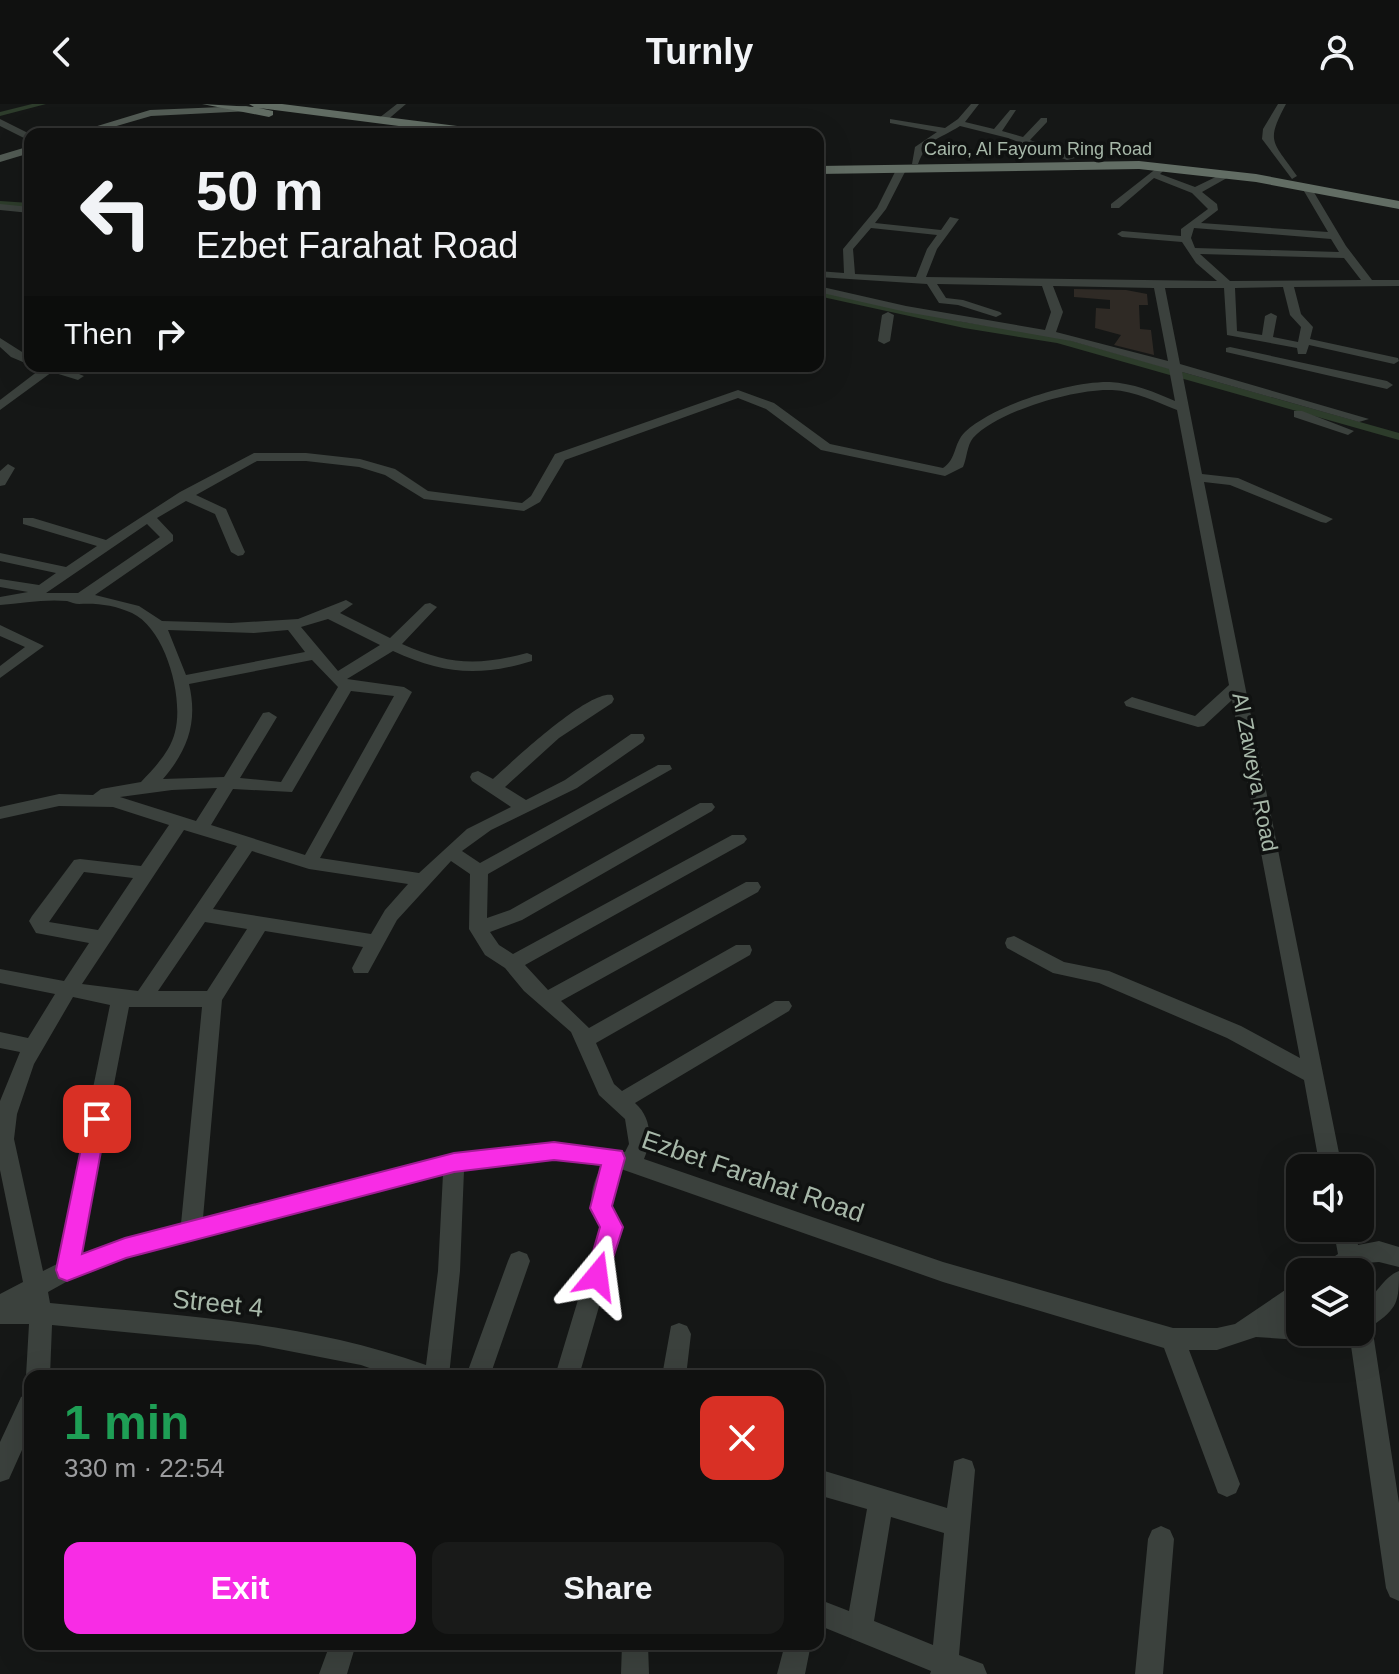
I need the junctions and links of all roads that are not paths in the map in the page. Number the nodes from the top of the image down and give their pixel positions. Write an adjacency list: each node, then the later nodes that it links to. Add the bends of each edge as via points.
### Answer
1 (135, 104): 13 (main road, via 126,114)
2 (208, 104): 6 (highway)
3 (402, 104): 11 (street)
4 (975, 104): 12 (street)
5 (1282, 104): 31 (street, via 1267,139)
6 (254, 105): 11 (highway); 14 (main road, via 161,112)
7 (1013, 112): 18 (street)
8 (1044, 120): 20 (street)
9 (893, 121): 17 (street)
10 (0, 122): 19 (street)
11 (378, 123): 15 (highway); 16 (highway)
12 (961, 124): 17 (street); 18 (street)
13 (83, 128)
14 (100, 128)
15 (403, 128)
16 (428, 128)
17 (948, 131): 25 (street, via 916,153)
18 (997, 132): 20 (street)
19 (24, 135)
20 (1024, 141): 23 (street)
21 (24, 149): 22 (main road)
22 (0, 156)
23 (1070, 158): 24 (highway, Cairo, Al Fayoum Ring Road); 31 (highway, Cairo, Al Fayoum Ring Road, via 1162,161)
24 (978, 163): 25 (highway, Cairo, Al Fayoum Ring Road); 29 (highway, Cairo, Al Fayoum Ring Road, via 1103,164)
25 (923, 164): 26 (highway, Cairo, Al Fayoum Ring Road); 28 (highway, Cairo, Al Fayoum Ring Road)
26 (824, 167)
27 (824, 167): 28 (highway, Cairo, Al Fayoum Ring Road)
28 (902, 168): 43 (street)
29 (1158, 171): 30 (highway, Cairo, Al Fayoum Ring Road); 33 (street); 38 (street)
30 (1229, 174): 32 (highway, Cairo, Al Fayoum Ring Road); 33 (street)
31 (1292, 176): 34 (highway, Cairo, Al Fayoum Ring Road)
32 (1306, 186): 37 (highway, Cairo, Al Fayoum Ring Road); 45 (street)
33 (1195, 191): 44 (street, via 1214,208)
34 (1399, 197)
35 (0, 198): 36 (street)
36 (24, 200)
37 (1399, 205)
38 (1115, 206)
39 (0, 207): 40 (street)
40 (24, 209)
41 (954, 219): 46 (street)
42 (1272, 221): 45 (street)
43 (870, 225): 46 (street); 55 (street, via 848,249)
44 (1190, 225): 48 (street); 49 (street)
45 (1328, 225): 48 (street)
46 (943, 233): 56 (street, via 926,260)
47 (1122, 234): 49 (street)
48 (1334, 236): 52 (street)
49 (1186, 239): 51 (street)
50 (1208, 240): 52 (street)
51 (1192, 251): 52 (street); 62 (street)
52 (1346, 254): 53 (street); 59 (street)
53 (1290, 262)
54 (824, 275): 55 (street)
55 (850, 277): 56 (street)
56 (925, 280): 57 (street); 65 (street, via 943,301)
57 (1046, 283): 60 (street); 68 (street, via 1057,312)
58 (1399, 283): 59 (street)
59 (1370, 284): 61 (street)
60 (1159, 285): 62 (street); 79 (street, Al Zaweya Road)
61 (1288, 285): 62 (street); 71 (street, via 1296,315 1307,327)
62 (1229, 286): 69 (street, via 1231,333)
63 (824, 290): 68 (street)
64 (824, 299): 66 (street)
65 (999, 314)
66 (888, 315): 70 (street); 79 (street)
67 (1271, 316): 69 (street)
68 (1050, 333): 79 (street)
69 (1267, 338): 71 (street)
70 (884, 341)
71 (1304, 344): 75 (street); 76 (street)
72 (2, 345): 74 (street)
73 (1230, 350): 76 (street)
74 (24, 357)
75 (1394, 360)
76 (1298, 366): 81 (street)
77 (43, 372): 82 (street)
78 (65, 372): 80 (street)
79 (1175, 372): 83 (street, Al Zaweya Road); 84 (street); 85 (street)
80 (78, 376)
81 (1387, 385)
82 (0, 406)
83 (1182, 408): 87 (street, Al Zaweya Road); 89 (street, via 1111,386 1061,394 1020,406 972,433 958,464 945,472 826,447 770,406 738,394 560,457 527,507 435,497 375,467 298,456 248,459)
84 (1363, 419)
85 (1348, 431)
86 (8, 468): 88 (street)
87 (1198, 477): 91 (street, via 1233,481); 113 (street, Al Zaweya Road)
88 (0, 482)
89 (185, 495): 90 (street); 94 (street, via 221,512)
90 (148, 517): 93 (street); 99 (street, via 168,538)
91 (1326, 519)
92 (28, 521): 93 (street)
93 (108, 545): 96 (street)
94 (238, 552)
95 (0, 557): 96 (street)
96 (70, 572): 98 (street)
97 (0, 583): 98 (street)
98 (34, 594): 99 (street); 100 (street)
99 (78, 600): 104 (street, via 125,605)
100 (0, 601)
101 (346, 604): 103 (street)
102 (430, 607): 107 (street)
103 (330, 614): 105 (street); 107 (street)
104 (158, 625): 105 (street); 111 (street)
105 (293, 627): 108 (street)
106 (0, 630): 110 (street, via 36,646)
107 (393, 644): 109 (street, via 462,668); 112 (street)
108 (315, 655): 111 (street); 112 (street)
109 (527, 658)
110 (0, 673)
111 (179, 681): 121 (street, via 185,729 169,761)
112 (341, 683): 120 (street, via 286,788); 132 (street, via 404,692)
113 (1239, 685): 115 (street, via 1198,722); 156 (street, Al Zaweya Road)
114 (606, 699): 122 (street, via 553,734)
115 (1132, 702)
116 (269, 717): 120 (street)
117 (637, 738): 125 (street, via 550,797)
118 (664, 769): 133 (street)
119 (478, 777): 122 (street)
120 (228, 781): 121 (street); 128 (street)
121 (147, 785): 123 (street); 124 (street)
122 (494, 787): 125 (street)
123 (78, 800): 124 (street); 127 (street, via 44,803)
124 (128, 805): 128 (street)
125 (524, 807): 131 (street, via 489,821)
126 (706, 807): 139 (street, via 516,915)
127 (3, 816)
128 (191, 824): 130 (street); 134 (street)
129 (738, 839): 144 (street)
130 (248, 843): 132 (street); 137 (street)
131 (450, 852): 133 (street); 135 (street)
132 (309, 863): 135 (street)
133 (479, 871): 139 (street)
134 (145, 873): 140 (street); 140 (street, via 80,865 38,921 43,928)
135 (423, 880): 141 (street)
136 (752, 887): 151 (street)
137 (199, 914): 138 (street); 149 (street)
138 (260, 924): 141 (street); 150 (street)
139 (478, 929): 144 (street, via 492,950)
140 (102, 938): 147 (street)
141 (375, 942): 145 (street)
142 (1014, 943): 156 (street, via 1060,968 1102,976 1234,1032)
143 (743, 950): 154 (street)
144 (512, 963): 151 (street)
145 (361, 968)
146 (0, 976): 147 (street)
147 (69, 989): 148 (street); 155 (street)
148 (121, 999): 149 (street); 165 (street)
149 (143, 999): 150 (street)
150 (212, 999): 161 (street)
151 (548, 999): 154 (street, via 573,1020)
152 (782, 1006): 157 (street)
153 (0, 1040): 155 (street)
154 (584, 1040): 157 (street, via 601,1080)
155 (34, 1047): 167 (street, via 9,1101 4,1139)
156 (1312, 1075): 158 (street, Al Zaweya Road)
157 (620, 1102): 159 (street, via 633,1114 640,1144)
158 (1328, 1154)
159 (623, 1160): 160 (street, Ezbet Farahat Road, via 554,1151); 176 (street, Ezbet Farahat Road, via 943,1272); 182 (street, via 601,1198 611,1227)
160 (454, 1162): 161 (street, Ezbet Farahat Road); 180 (street)
161 (191, 1231): 165 (street, Ezbet Farahat Road)
162 (1399, 1257): 163 (street, via 1376,1251)
163 (1363, 1258)
164 (519, 1261): 181 (street)
165 (67, 1270): 167 (street, Ezbet Farahat Road)
166 (1399, 1281): 170 (street)
167 (37, 1287): 169 (street, Ezbet Farahat Road); 172 (street)
168 (1286, 1302): 173 (street, Ezbet Farahat Road)
169 (0, 1306)
170 (1374, 1312)
171 (0, 1313): 172 (street, Street 4)
172 (41, 1313): 178 (street); 179 (street, Street 4, via 258,1334 361,1354)
173 (1255, 1326): 174 (street, Ezbet Farahat Road); 176 (street, Ezbet Farahat Road, via 1217,1339)
174 (1286, 1328)
175 (679, 1334): 183 (street)
176 (1173, 1339): 188 (street)
177 (1363, 1346): 192 (street)
178 (38, 1370)
179 (408, 1370)
180 (438, 1370)
181 (480, 1370)
182 (569, 1370)
183 (675, 1370)
184 (24, 1418): 185 (street)
185 (0, 1470)
186 (963, 1470): 190 (street)
187 (824, 1484): 189 (street)
188 (1227, 1484)
189 (881, 1501): 190 (street); 194 (street)
190 (958, 1524): 198 (street)
191 (1161, 1539): 203 (street)
192 (1399, 1588)
193 (824, 1614): 194 (street)
194 (859, 1629): 198 (street)
195 (341, 1650): 199 (street)
196 (635, 1650): 200 (street)
197 (797, 1650): 201 (street)
198 (945, 1670): 202 (street)
199 (333, 1674)
200 (635, 1674)
201 (791, 1674)
202 (973, 1674)
203 (1149, 1674)

